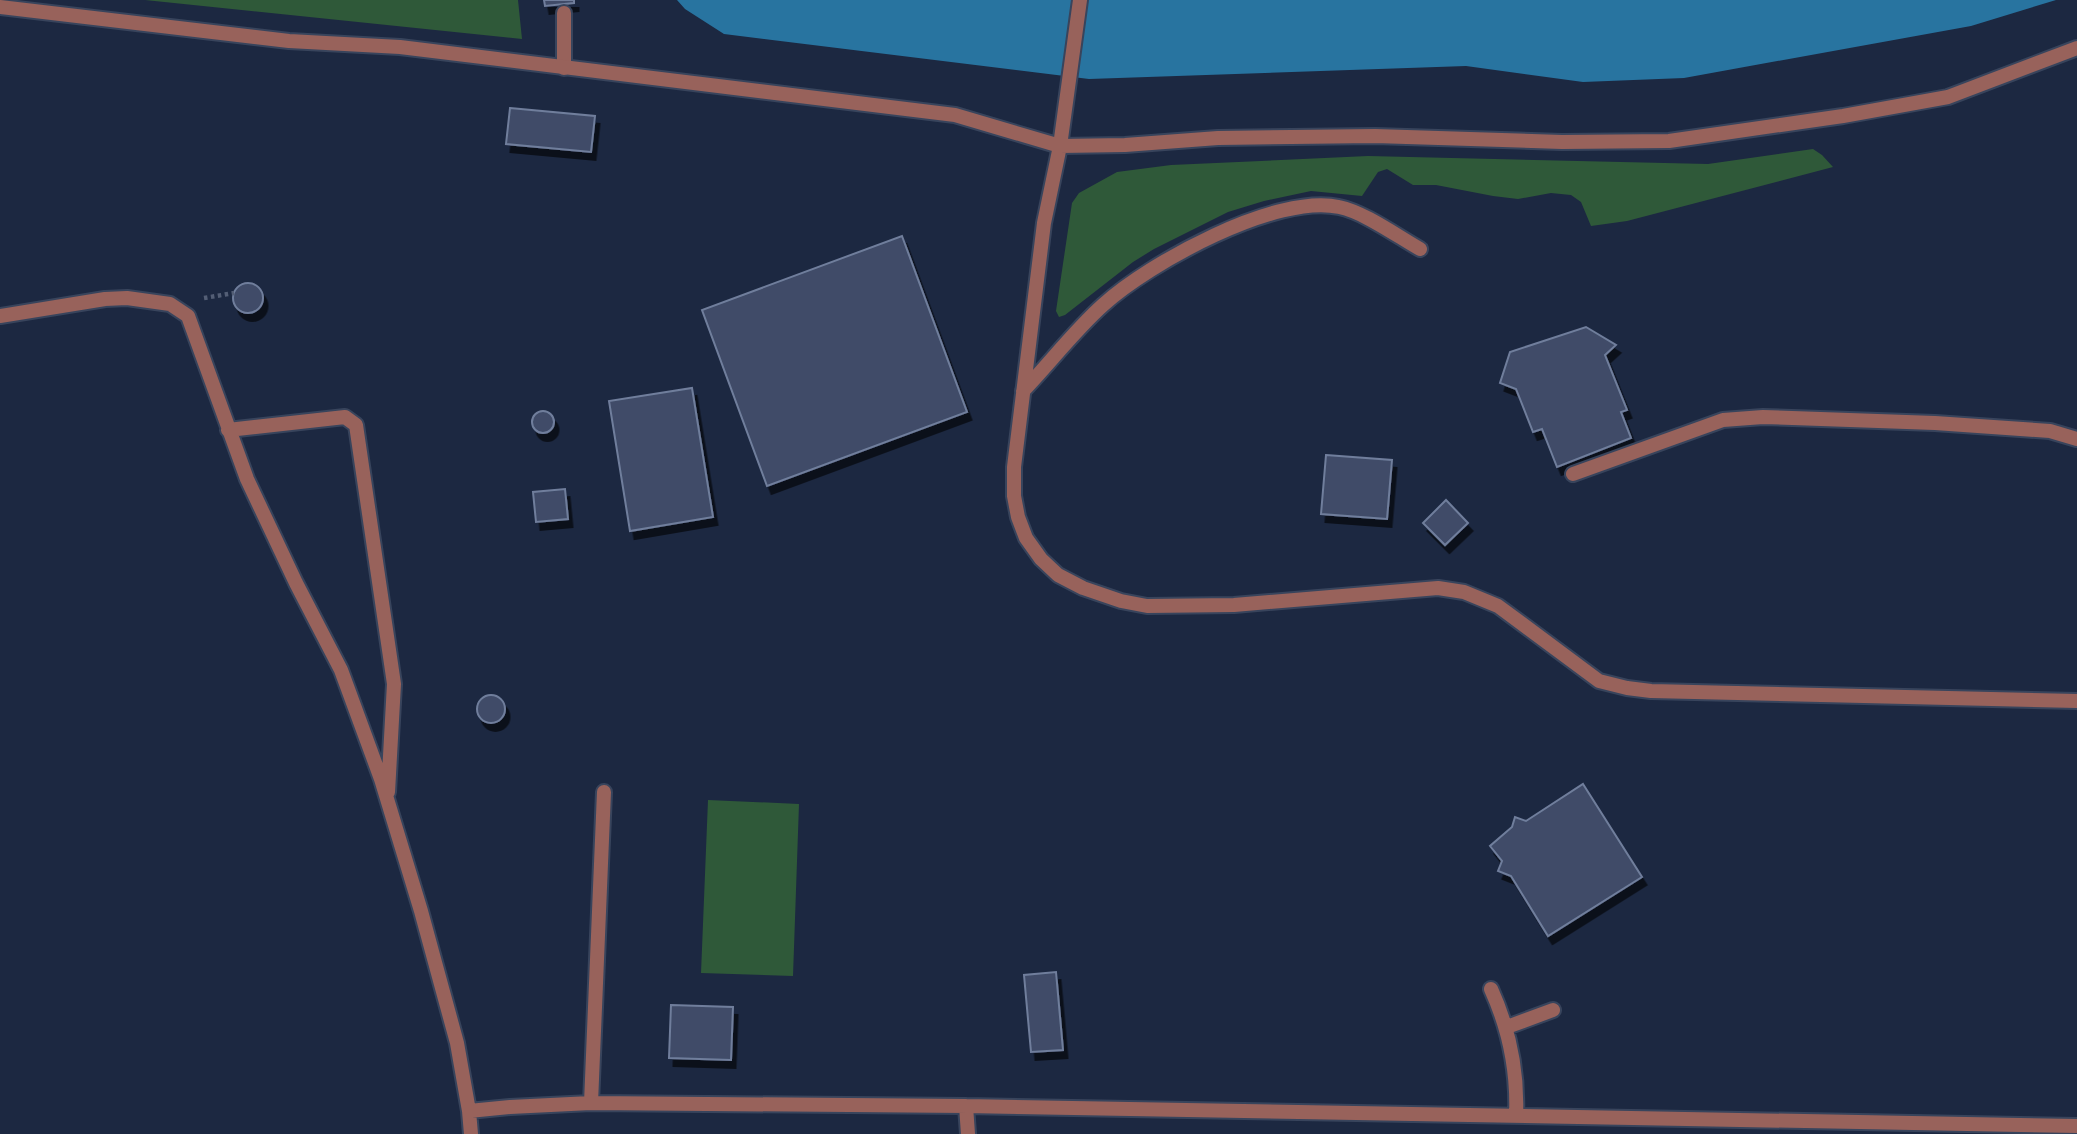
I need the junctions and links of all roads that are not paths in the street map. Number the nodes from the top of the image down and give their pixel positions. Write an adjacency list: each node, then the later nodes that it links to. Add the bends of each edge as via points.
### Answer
1 (1080, 0): 6 (street)
2 (0, 6): 5 (street)
3 (564, 13): 5 (street)
4 (2077, 48): 6 (street, via 1948,97 1669,141 1375,136)
5 (564, 68): 6 (street, via 955,115)
6 (1060, 146): 9 (street, via 1044,223)
7 (1420, 249): 9 (street, via 1354,212 1319,205 1219,232 1140,276 1103,304)
8 (0, 316): 10 (street, via 105,299 170,304 188,316)
9 (1023, 391): 13 (street, via 1014,496 1026,537 1058,575 1121,601 1147,606 1234,605 1438,588 1464,592 1498,606 1599,681 1627,688)
10 (228, 430): 15 (street, via 247,479 341,670); 15 (street, via 345,417 356,425 394,684)
11 (2077, 439): 12 (street, via 2050,431 1763,417 1723,420)
12 (1573, 474)
13 (2077, 701)
14 (604, 792): 19 (street)
15 (387, 800): 21 (street, via 457,1043)
16 (1491, 989): 18 (street)
17 (1553, 1010): 18 (street)
18 (1507, 1027): 22 (street, via 1516,1071)
19 (591, 1103): 20 (street); 21 (street)
20 (966, 1106): 22 (street); 25 (street)
21 (469, 1111): 24 (street)
22 (1516, 1116): 23 (street)
23 (2077, 1126)
24 (471, 1134)
25 (968, 1134)

